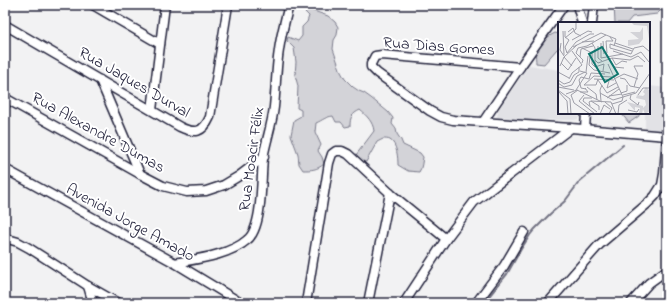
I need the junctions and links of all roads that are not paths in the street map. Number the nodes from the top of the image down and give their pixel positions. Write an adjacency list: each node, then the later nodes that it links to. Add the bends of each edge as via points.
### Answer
1 (93, 5): 11 (street)
2 (165, 5): 11 (street)
3 (228, 5): 15 (street, Rua Jaques Durval, via 207,123 197,131 189,131)
4 (289, 5): 21 (street, Rua Moacir Félix, via 279,49 274,107)
5 (564, 5): 12 (street)
6 (577, 5): 8 (street)
7 (594, 5): 9 (street)
8 (582, 22)
9 (592, 22)
10 (5, 25): 13 (street, Rua Jaques Durval)
11 (160, 44): 15 (street)
12 (520, 67): 17 (street); 17 (street, Rua Dias Gomes, via 382,55 375,56 370,64 377,73 441,117)
13 (100, 80): 15 (street, Rua Jaques Durval); 23 (street)
14 (5, 98): 23 (street, Rua Alexandre Dumas)
15 (152, 110)
16 (586, 114): 19 (street)
17 (483, 122): 18 (street)
18 (571, 128): 19 (street); 27 (street, via 474,202)
19 (585, 129): 20 (street)
20 (667, 136): 38 (street, via 662,185 655,196 599,245)
21 (264, 157): 23 (street, Rua Alexandre Dumas, via 224,185 206,191 187,192 163,186); 28 (street, Rua Moacir Félix, via 258,217 254,232 248,240 222,253)
22 (5, 169): 28 (street, Avenida Jorge Amado)
23 (140, 174)
24 (390, 193): 27 (street); 34 (street, via 348,154 342,150 332,154); 35 (street)
25 (524, 232): 37 (street, via 504,266)
26 (5, 239): 30 (street, via 29,248)
27 (446, 239): 36 (street)
28 (175, 263): 33 (street, Avenida Jorge Amado)
29 (667, 270): 39 (street, via 649,283)
30 (88, 286): 31 (street); 32 (street)
31 (92, 303)
32 (118, 303)
33 (241, 303)
34 (306, 303)
35 (368, 303)
36 (404, 303)
37 (476, 303)
38 (548, 303)
39 (631, 303)

